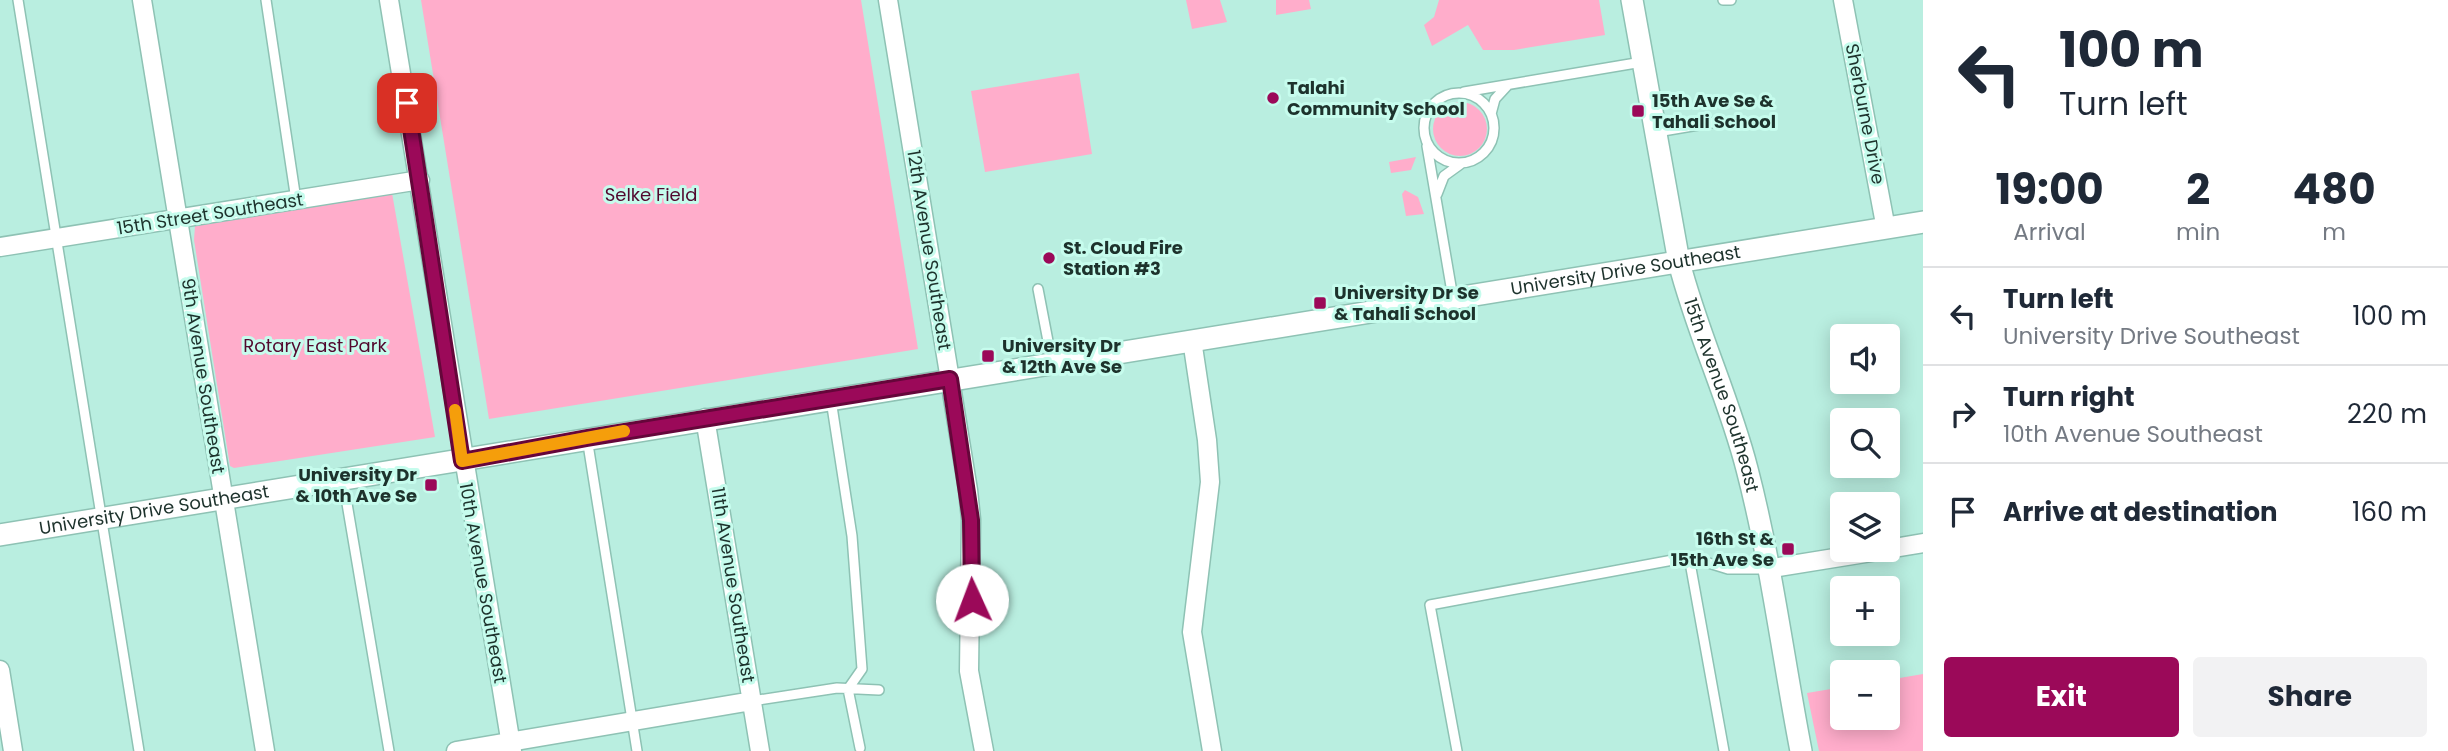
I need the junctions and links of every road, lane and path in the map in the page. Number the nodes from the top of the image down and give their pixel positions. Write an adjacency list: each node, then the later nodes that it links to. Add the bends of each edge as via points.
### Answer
1 (18, 0): 24 (lane)
2 (142, 0): 21 (street, 9th Avenue Southeast)
3 (266, 0): 20 (lane)
4 (389, 0): 18 (street, 10th Avenue Southeast)
5 (888, 0): 31 (street, 12th Avenue Southeast)
6 (1632, 0): 10 (street, 15th Avenue Southeast)
7 (1723, 0): 8 (lane)
8 (1731, 0)
9 (1843, 0): 23 (street, Sherburne Drive)
10 (1642, 62): 11 (lane); 15 (street, 15th Avenue Southeast)
11 (1509, 84): 12 (lane); 13 (lane, via 1495,99)
12 (1456, 93): 13 (lane, via 1473,96); 16 (lane, via 1439,99 1428,112)
13 (1491, 114): 17 (lane, via 1494,131 1488,148)
14 (1716, 122): 15 (lane)
15 (1656, 133): 26 (street, 15th Avenue Southeast)
16 (1426, 138): 17 (lane, via 1435,154); 19 (lane)
17 (1463, 163): 19 (lane, via 1444,176)
18 (420, 180): 20 (street, 15th Street Southeast); 35 (street, 10th Avenue Southeast)
19 (1436, 195): 28 (lane)
20 (296, 200): 21 (street, 15th Street Southeast)
21 (179, 220): 24 (street, 15th Street Southeast); 37 (street, 9th Avenue Southeast)
22 (1923, 222): 23 (street, University Drive Southeast)
23 (1886, 229): 26 (street, University Drive Southeast)
24 (57, 239): 25 (street, 15th Street Southeast); 38 (lane)
25 (0, 247)
26 (1679, 262): 28 (street, University Drive Southeast); 44 (street, 15th Avenue Southeast, via 1737,434)
27 (1038, 289): 30 (lane)
28 (1453, 299): 29 (street, University Drive Southeast)
29 (1192, 340): 30 (street, University Drive Southeast); 60 (street, via 1210,482 1192,632)
30 (1052, 362): 31 (street, University Drive Southeast)
31 (950, 379): 32 (street, University Drive Southeast); 59 (street, 12th Avenue Southeast, via 971,520 969,671)
32 (831, 398): 33 (street, University Drive Southeast); 46 (lane, via 852,536 862,669)
33 (705, 418): 34 (street, University Drive Southeast); 48 (street, 11th Avenue Southeast)
34 (587, 438): 35 (street, University Drive Southeast); 49 (lane)
35 (462, 461): 36 (street, University Drive Southeast); 50 (street, 10th Avenue Southeast)
36 (343, 480): 37 (street, University Drive Southeast); 55 (lane)
37 (222, 499): 38 (street, University Drive Southeast); 54 (street, 9th Avenue Southeast)
38 (101, 518): 39 (street, University Drive Southeast); 53 (lane)
39 (0, 535)
40 (1923, 543): 41 (street)
41 (1900, 547)
42 (1689, 557): 44 (lane, via 1728,569); 61 (lane, via 1430,605); 62 (lane)
43 (1830, 558): 44 (street)
44 (1767, 569): 63 (street, 15th Avenue Southeast)
45 (0, 670): 52 (street)
46 (848, 689): 47 (lane); 48 (lane); 51 (lane)
47 (879, 690)
48 (752, 701): 49 (street); 58 (street, 11th Avenue Southeast)
49 (632, 721): 50 (street); 57 (lane)
50 (511, 747): 56 (street)
51 (860, 748)
52 (13, 751)
53 (139, 751)
54 (265, 751)
55 (389, 751)
56 (456, 751)
57 (637, 751)
58 (760, 751)
59 (984, 751)
60 (1212, 751)
61 (1457, 751)
62 (1724, 751)
63 (1801, 751)

